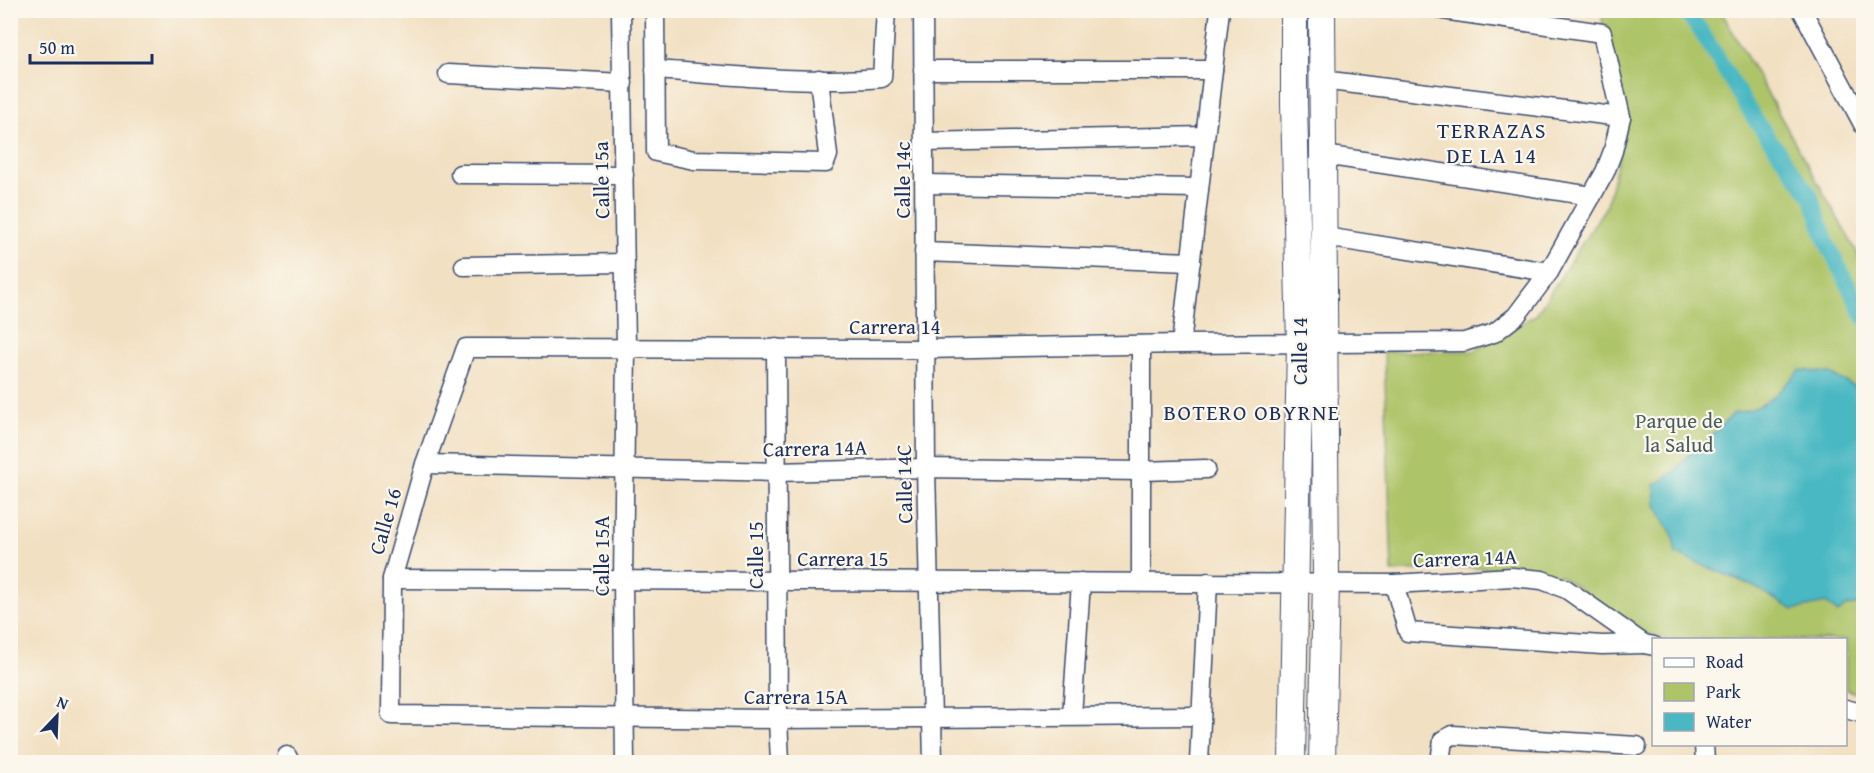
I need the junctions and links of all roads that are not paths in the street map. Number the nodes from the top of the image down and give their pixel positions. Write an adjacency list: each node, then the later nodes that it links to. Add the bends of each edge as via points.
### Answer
1 (621, 10): 16 (street, Calle 15a)
2 (655, 10): 10 (street)
3 (886, 10): 14 (street, via 882,78)
4 (923, 10): 11 (street, Calle 14c)
5 (1220, 10): 12 (street)
6 (1294, 10): 34 (main road, Calle 14, via 1294,104)
7 (1322, 10): 15 (main road, Calle 14)
8 (1443, 10): 17 (street, via 1602,33)
9 (1802, 10): 18 (street)
10 (655, 69): 14 (street); 14 (street, via 656,152 694,160 825,163 828,155)
11 (923, 70): 12 (street); 20 (street, Calle 14c)
12 (1213, 70): 19 (street)
13 (448, 74): 16 (street)
14 (819, 79)
15 (1322, 80): 17 (street); 21 (main road, Calle 14)
16 (623, 83): 23 (street, Calle 15a)
17 (1621, 117): 26 (street, Carrera 14, via 1613,151)
18 (1863, 126)
19 (1205, 136): 20 (street); 25 (street)
20 (924, 142): 24 (street, Calle 14c)
21 (1324, 155): 26 (street); 27 (main road, Calle 14)
22 (460, 174): 23 (street)
23 (624, 175): 30 (street, Calle 15a)
24 (925, 184): 25 (street); 28 (street, Calle 14c)
25 (1199, 188): 29 (street)
26 (1592, 196): 32 (street, Carrera 14)
27 (1325, 237): 32 (street); 34 (main road, Calle 14)
28 (924, 252): 29 (street); 39 (street, Calle 14c)
29 (1191, 262): 33 (street)
30 (625, 263): 31 (street); 38 (street, Calle 15a)
31 (464, 266)
32 (1549, 272): 34 (street, Carrera 14, via 1516,316 1494,333 1464,342)
33 (1181, 344): 34 (street, Carrera 14); 35 (street, Carrera 14)
34 (1312, 344): 53 (main road, Calle 14); 54 (main road, Calle 14)
35 (1141, 345): 39 (street, Carrera 14); 44 (street)
36 (466, 348): 38 (street, Carrera 14); 40 (street, Calle 16)
37 (776, 348): 38 (street, Carrera 14); 39 (street, Carrera 14); 45 (street, Calle 15)
38 (626, 349): 41 (street, Calle 15A)
39 (925, 349): 42 (street, Calle 14C)
40 (425, 464): 41 (street, Carrera 14A); 46 (street, Calle 16)
41 (624, 468): 45 (street, Carrera 14A); 47 (street, Calle 15A)
42 (926, 468): 44 (street, Carrera 14A); 45 (street, Carrera 14A); 49 (street, Calle 14C)
43 (1206, 469): 44 (street, Carrera 14A)
44 (1142, 471): 51 (street)
45 (777, 472): 48 (street, Calle 15)
46 (392, 579): 47 (street, Carrera 15); 61 (street, Calle 16)
47 (623, 580): 48 (street, Carrera 15); 64 (street, Calle 15A)
48 (777, 580): 49 (street, Carrera 15); 66 (street, Calle 15)
49 (929, 581): 50 (street, Carrera 15); 65 (street, Calle 14C)
50 (1081, 582): 51 (street, Carrera 15); 63 (street)
51 (1141, 582): 52 (street, Carrera 15)
52 (1208, 582): 53 (street, Carrera 15); 62 (street)
53 (1295, 582): 54 (street, Carrera 14A); 72 (main road, Calle 14)
54 (1326, 582): 55 (street, Carrera 14A); 73 (main road, Calle 14)
55 (1394, 584): 56 (street, Carrera 14A, via 1512,577 1542,580 1566,589); 57 (street, via 1408,632)
56 (1610, 620): 57 (street); 58 (street, Carrera 14A)
57 (1602, 645): 58 (street)
58 (1649, 645)
59 (1847, 710): 60 (street)
60 (1863, 714)
61 (391, 715): 64 (street, Carrera 15A)
62 (1200, 716): 63 (street, Carrera 15A); 71 (street)
63 (1072, 717): 65 (street, Carrera 15A)
64 (624, 718): 66 (street, Carrera 15A); 68 (street, Calle 15A)
65 (932, 718): 66 (street, Carrera 15A); 70 (street, Calle 14C)
66 (778, 719): 69 (street, Calle 15)
67 (1636, 746): 74 (street, via 1453,735 1443,740)
68 (625, 762)
69 (780, 762)
70 (933, 762)
71 (1199, 762)
72 (1292, 762)
73 (1322, 762)
74 (1440, 762)

